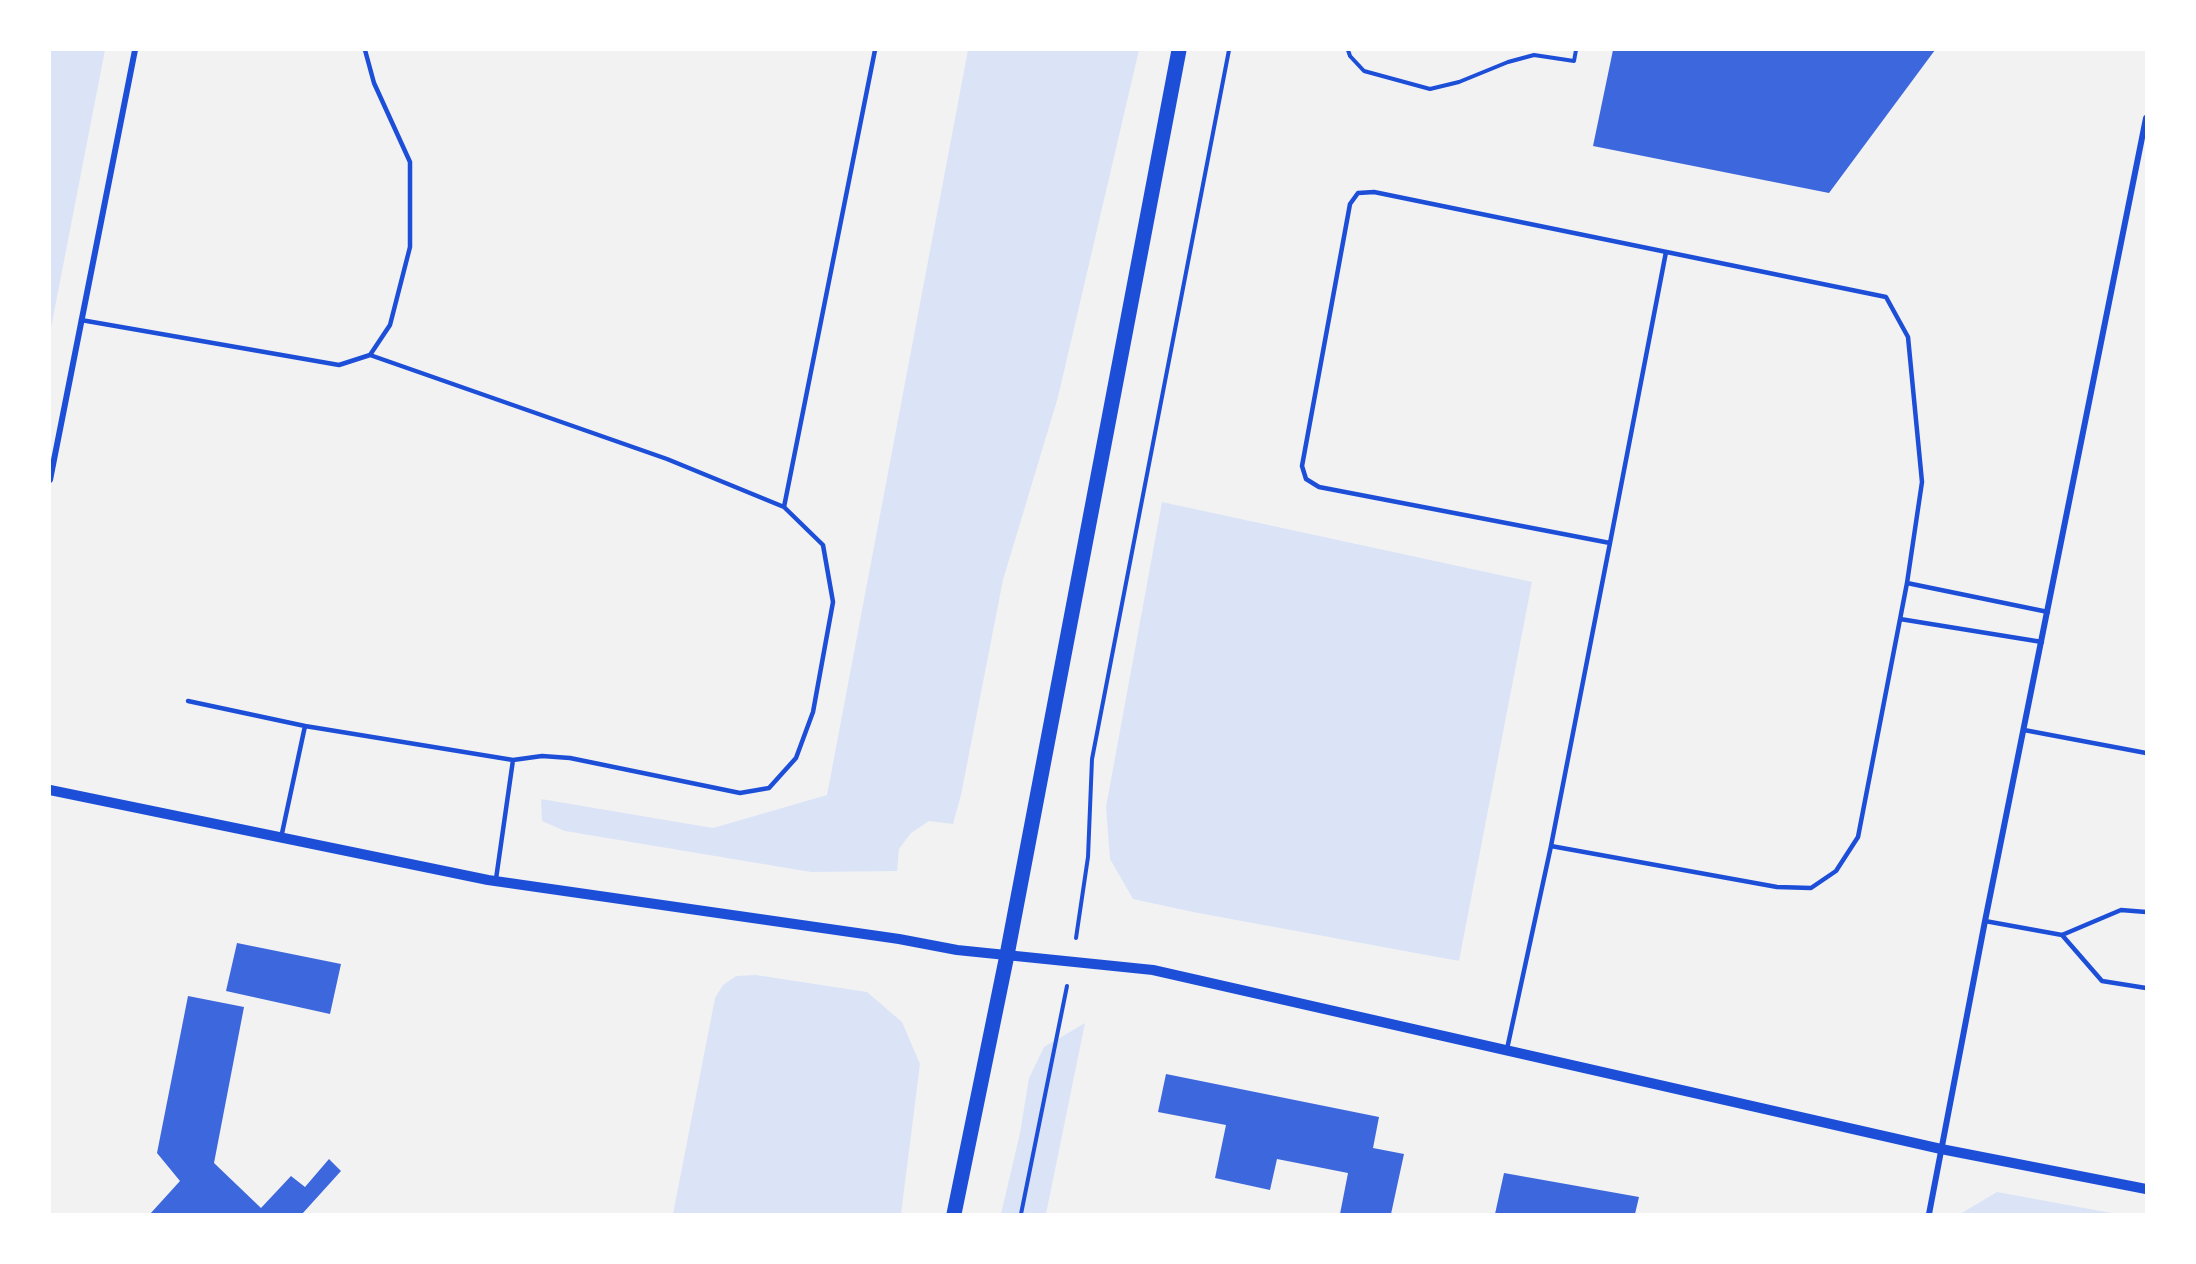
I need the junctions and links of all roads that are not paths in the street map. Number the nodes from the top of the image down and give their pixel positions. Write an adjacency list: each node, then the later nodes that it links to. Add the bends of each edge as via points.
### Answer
1 (135, 50): 7 (street)
2 (365, 50): 8 (lane, via 374,83 410,162 410,247 390,325)
3 (875, 50): 10 (lane)
4 (1179, 50): 28 (main road)
5 (2146, 118): 13 (street)
6 (1666, 252): 11 (lane); 11 (lane, via 1374,192 1358,193 1350,204 1302,466 1306,479 1319,487); 12 (lane, via 1886,297 1908,337 1922,482)
7 (81, 320): 8 (lane, via 339,365); 9 (street)
8 (370, 355): 10 (lane, via 667,459)
9 (50, 480)
10 (784, 507): 20 (lane, via 823,544 833,602 813,712 796,758 769,788 740,793 570,758)
11 (1610, 543): 23 (lane)
12 (1907, 582): 13 (lane); 14 (lane)
13 (2048, 612): 15 (street)
14 (1900, 619): 15 (lane); 23 (lane, via 1858,837 1836,871 1811,888 1777,887)
15 (2042, 642): 18 (street)
16 (188, 701): 17 (lane)
17 (305, 726): 20 (lane); 22 (lane)
18 (2024, 729): 19 (lane); 26 (street)
19 (2146, 753)
20 (513, 760): 24 (lane)
21 (50, 790): 22 (street)
22 (281, 838): 24 (street)
23 (1551, 846): 30 (lane)
24 (495, 881): 28 (street)
25 (2146, 912): 27 (lane, via 2121,910)
26 (1985, 921): 27 (lane); 31 (street)
27 (2062, 935): 29 (lane, via 2102,981)
28 (1007, 955): 30 (street, via 1153,970); 33 (main road)
29 (2146, 988)
30 (1507, 1051): 31 (street)
31 (1941, 1149): 32 (street); 34 (street)
32 (2146, 1189)
33 (954, 1215)
34 (1929, 1215)

